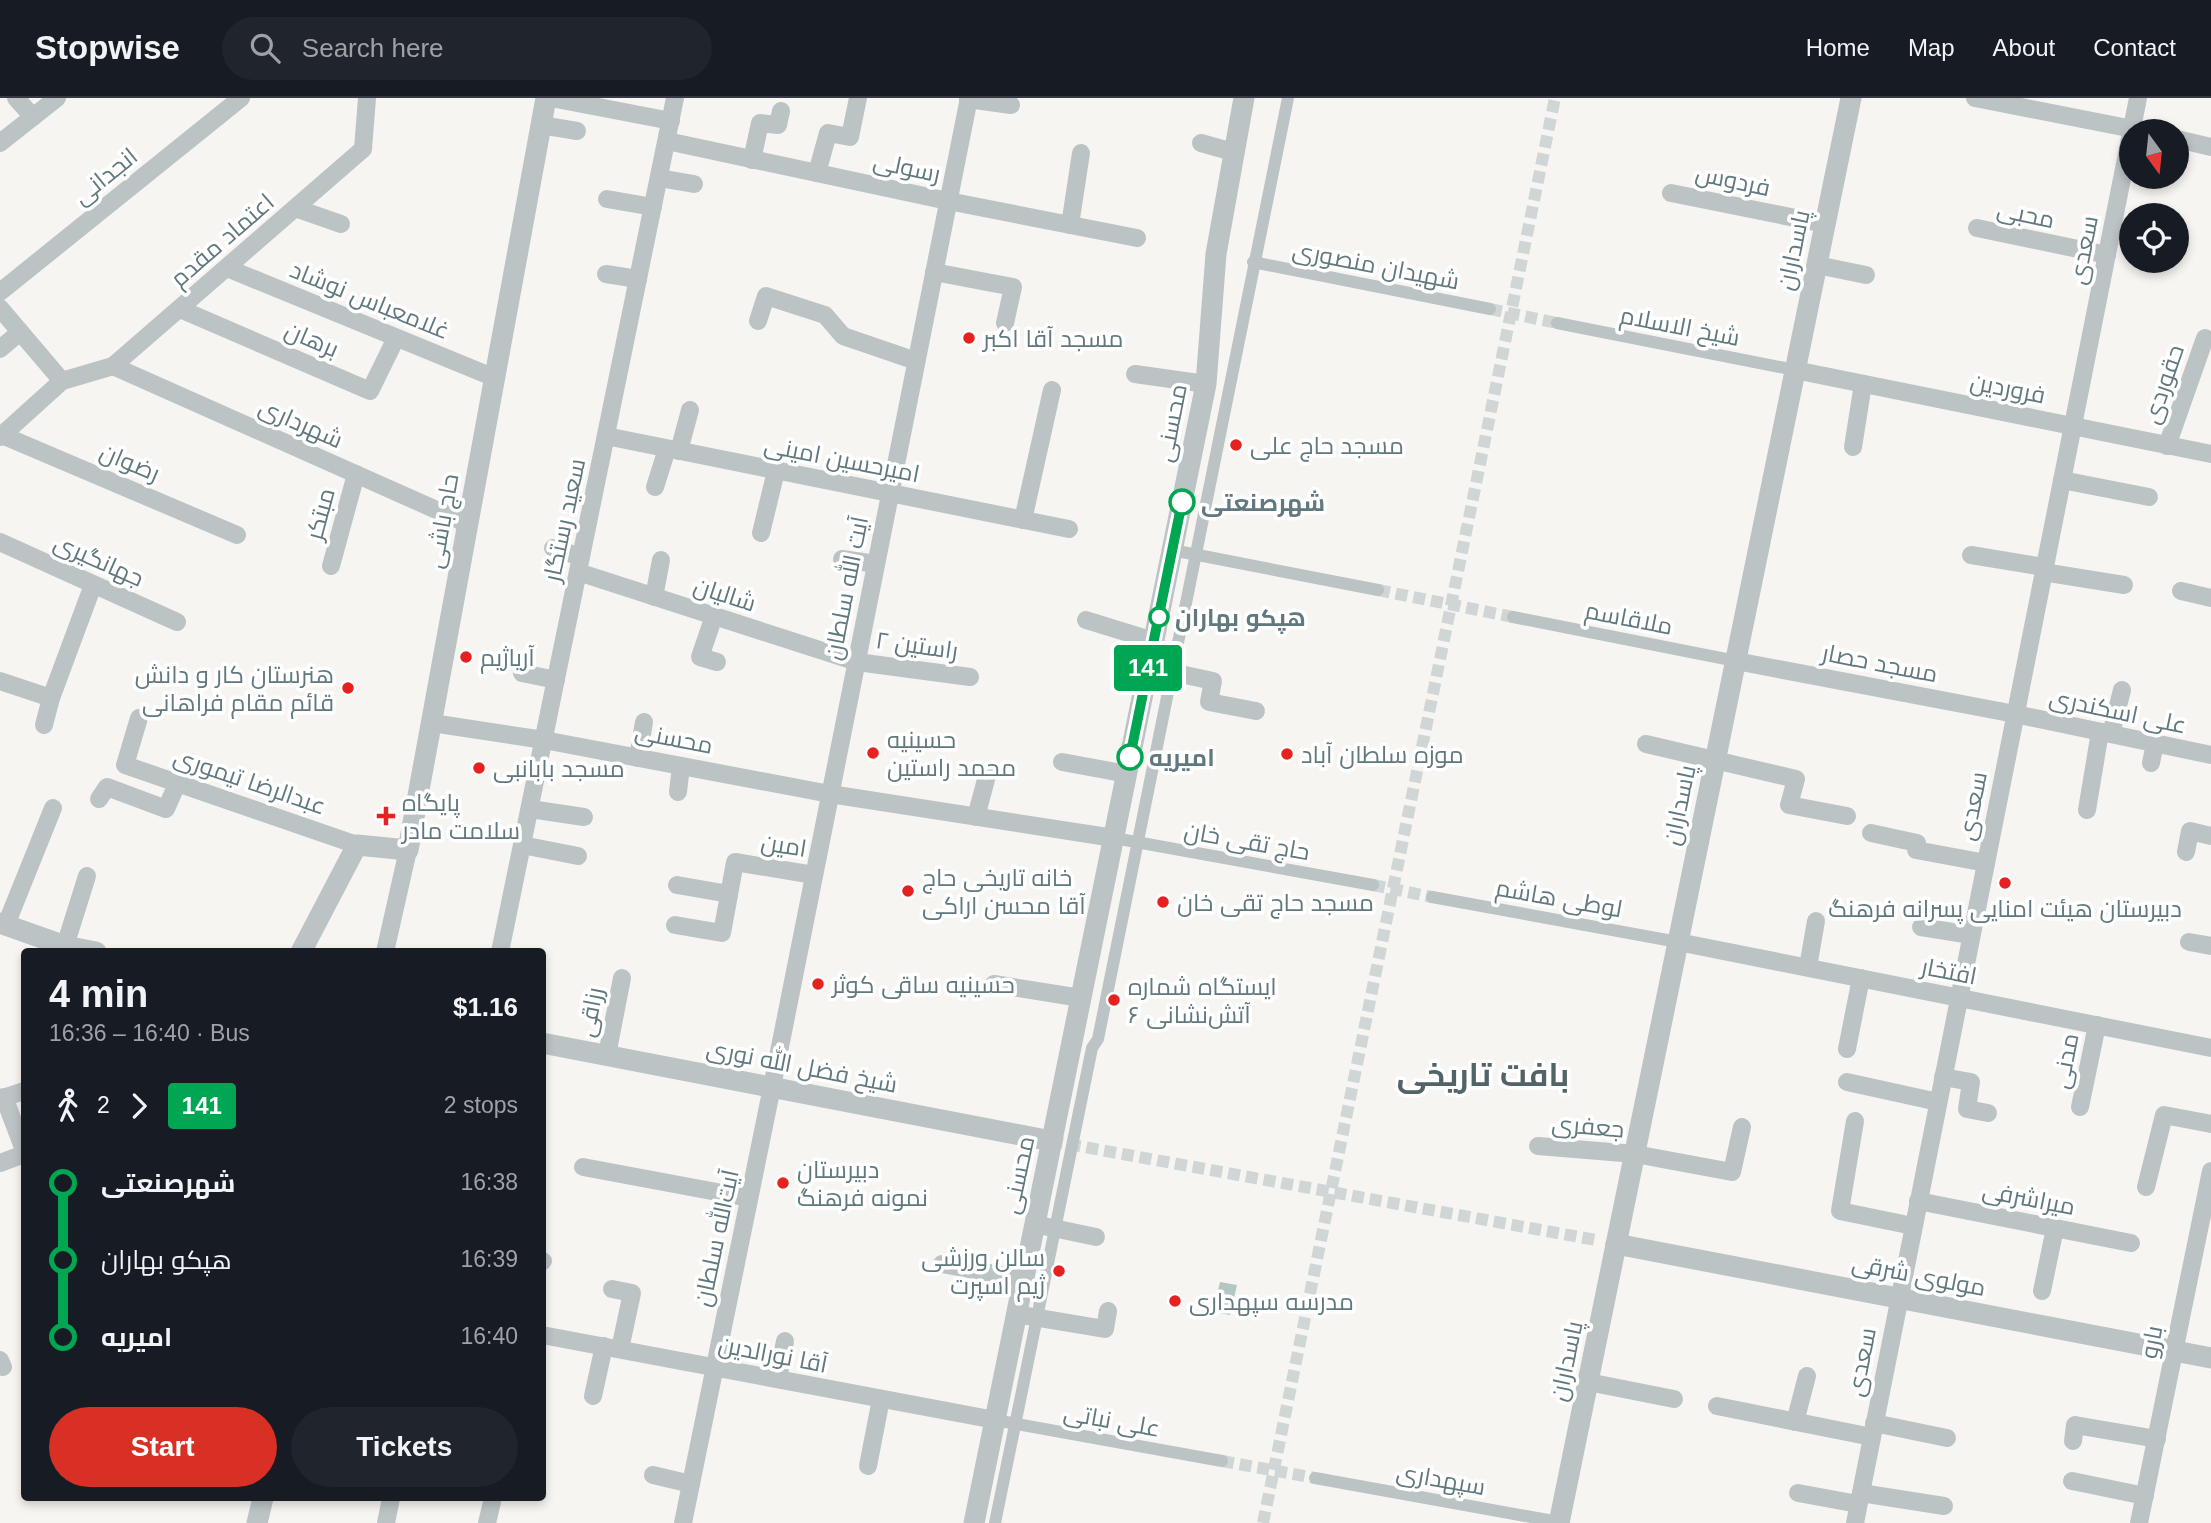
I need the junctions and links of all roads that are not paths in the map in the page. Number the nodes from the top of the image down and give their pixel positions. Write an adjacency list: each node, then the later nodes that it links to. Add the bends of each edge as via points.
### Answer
1 (16, 98): 16 (street)
2 (57, 98): 16 (street)
3 (241, 98): 52 (street, انجدانی)
4 (366, 98): 38 (street, اعتماد مقدم, via 363,149)
5 (549, 98): 18 (street); 19 (street, حاج باشی)
6 (676, 98): 18 (street, سعید رستگار)
7 (858, 98): 30 (street, via 849,137 828,132)
8 (1244, 98): 27 (street, محسنی)
9 (1287, 98): 45 (street)
10 (1851, 98): 40 (street, پاسداران)
11 (1975, 98): 20 (street)
12 (2138, 98): 17 (street, سعدی)
13 (969, 99): 14 (street); 36 (street, آیت الله سلطان)
14 (1011, 105)
15 (781, 111): 29 (street, via 778,125 760,123)
16 (33, 117): 24 (street)
17 (2137, 119)
18 (671, 121): 22 (street, سعید رستگار)
19 (541, 125): 21 (street); 67 (street, حاج باشی)
20 (2119, 126)
21 (577, 131)
22 (667, 141): 29 (street, رسولی); 31 (street, سعید رستگار)
23 (2189, 142): 26 (street)
24 (0, 143)
25 (1201, 143): 27 (street)
26 (2211, 147)
27 (1233, 152): 69 (street, محسنی, via 1216,254)
28 (1081, 153): 41 (street)
29 (752, 160): 30 (street, رسولی)
30 (817, 173): 36 (street, رسولی)
31 (659, 178): 32 (street); 37 (street, سعید رستگار)
32 (694, 184)
33 (2122, 189): 44 (street, سعدی)
34 (1671, 192): 40 (street, فردوس)
35 (607, 199): 37 (street)
36 (948, 201): 41 (street, رسولی); 48 (street, آیت الله سلطان)
37 (653, 207): 51 (street, سعید رستگار)
38 (295, 208): 39 (street); 47 (street, اعتماد مقدم)
39 (341, 223)
40 (1825, 224): 46 (street, پاسداران)
41 (1070, 225): 43 (street, رسولی)
42 (1977, 228): 44 (street, محبی)
43 (1137, 237)
44 (2106, 255): 73 (street, سعدی)
45 (1253, 262): 55 (street, شهیدان منصوری); 94 (street)
46 (1817, 265): 50 (street); 65 (street, پاسداران)
47 (227, 268): 54 (street, اعتماد مقدم); 60 (street, غلامعباس نوشاد)
48 (934, 272): 57 (street, via 1013,287); 63 (street, آیت الله سلطان)
49 (606, 274): 51 (street)
50 (1866, 275)
51 (638, 279): 75 (street, سعید رستگار)
52 (0, 292)
53 (0, 308): 59 (street)
54 (180, 309): 60 (street, برهان, via 370,391); 64 (street, اعتماد مقدم)
55 (1490, 309)
56 (758, 321): 63 (street, via 766,296 825,315 843,336)
57 (1005, 323)
58 (1557, 323): 65 (street, شیخ الاسلام)
59 (20, 331): 62 (street); 68 (street)
60 (396, 338): 67 (street, غلامعباس نوشاد)
61 (2205, 338): 76 (street, حقوردی)
62 (0, 349)
63 (916, 361): 84 (street, آیت الله سلطان)
64 (113, 366): 68 (street, اعتماد مقدم); 81 (street, شهرداری)
65 (1795, 370): 70 (street, فروردین); 113 (street, پاسداران)
66 (1135, 374): 69 (street)
67 (495, 378): 87 (street, حاج باشی)
68 (62, 381): 74 (street)
69 (1206, 384): 93 (street, محسنی)
70 (1863, 384): 73 (street, فروردین); 77 (street)
71 (1052, 390): 86 (street)
72 (690, 410): 78 (street)
73 (2073, 426): 76 (street, فروردین); 82 (street, سعدی)
74 (1, 436): 90 (street, رضوان)
75 (606, 436): 78 (street, امیرحسین امینی); 99 (street, سعید رستگار)
76 (2167, 446): 79 (street, فروردین)
77 (1853, 447)
78 (673, 450): 80 (street, امیرحسین امینی); 83 (street)
79 (2211, 454)
80 (776, 471): 84 (street, امیرحسین امینی); 89 (street)
81 (356, 474): 87 (street, شهرداری); 100 (street, مبتکر)
82 (2062, 480): 85 (street); 101 (street, سعدی)
83 (655, 487)
84 (890, 494): 86 (street, امیرحسین امینی); 98 (street, آیت الله سلطان)
85 (2149, 497)
86 (1023, 520): 88 (street, امیرحسین امینی)
87 (468, 524): 128 (street, حاج باشی)
88 (1069, 529)
89 (761, 533)
90 (237, 535)
91 (0, 542): 102 (street, جهانگیری)
92 (552, 548): 99 (street, شالیان)
93 (1172, 550): 94 (street); 112 (street, محسنی)
94 (1194, 554): 104 (street); 117 (street)
95 (1971, 555): 101 (street)
96 (842, 559): 98 (street)
97 (661, 560): 106 (street)
98 (876, 564): 115 (street, آیت الله سلطان)
99 (580, 565): 106 (street, شالیان); 120 (street, سعید رستگار)
100 (331, 566)
101 (2044, 569): 103 (street); 125 (street, سعدی)
102 (93, 585): 111 (street, جهانگیری); 123 (street)
103 (2124, 586)
104 (1378, 590)
105 (2181, 591): 107 (street)
106 (654, 597): 108 (street, شالیان)
107 (2211, 598)
108 (714, 616): 114 (street, via 700,657); 115 (street, شالیان)
109 (1513, 617): 113 (street, ملاقاسم)
110 (1086, 620): 112 (street)
111 (177, 622)
112 (1154, 641): 116 (street, محسنی)
113 (1736, 661): 125 (street, مسجد حصار); 136 (street, پاسداران)
114 (717, 662)
115 (857, 662): 119 (street, راستین ۲); 144 (street, آیت الله سلطان)
116 (1148, 667): 117 (street); 141 (street, محسنی)
117 (1171, 672): 124 (street, via 1213,681 1209,702); 155 (street)
118 (522, 673): 120 (street)
119 (970, 677)
120 (556, 680): 131 (street, سعید رستگار)
121 (0, 681): 123 (street)
122 (2122, 690): 130 (street)
123 (51, 698): 129 (street)
124 (1256, 711)
125 (2015, 714): 130 (street, علی اسکندری); 161 (street, سعدی)
126 (139, 718): 142 (street, عبدالرضا تیموری, via 125,765)
127 (644, 722): 135 (street)
128 (432, 723): 131 (street, محسنی); 158 (street, حاج باشی)
129 (44, 725)
130 (2106, 733): 132 (street, علی اسکندری); 148 (street)
131 (544, 740): 135 (street, محسنی); 147 (street, سعید رستگار)
132 (2155, 743): 134 (street, علی اسکندری); 138 (street)
133 (1646, 744): 136 (street)
134 (2211, 755)
135 (638, 758): 139 (street, محسنی)
136 (1715, 760): 149 (street, via 1796,779 1789,805); 173 (street, پاسداران)
137 (1062, 762): 141 (street)
138 (2151, 763)
139 (681, 766): 143 (street); 144 (street, محسنی)
140 (988, 772): 151 (street)
141 (1127, 774): 154 (street, محسنی)
142 (177, 784): 145 (street, via 166,809 107,787); 156 (street, عبدالرضا تیموری)
143 (678, 792)
144 (830, 794): 151 (street, محسنی); 162 (street, آیت الله سلطان)
145 (99, 799)
146 (53, 807): 169 (street)
147 (530, 808): 150 (street); 157 (street, سعید رستگار)
148 (2087, 810)
149 (1847, 816)
150 (584, 817)
151 (976, 817): 154 (street, محسنی)
152 (1871, 833): 161 (street, via 1917,843 1916,850)
153 (2211, 836): 159 (street, via 2190,831)
154 (1114, 838): 155 (street, حاج تقی خان); 185 (street, محسنی)
155 (1138, 842): 165 (street, حاج تقی خان); 214 (street, via 1098,1039)
156 (357, 845): 158 (street, عبدالرضا تیموری); 178 (street)
157 (522, 845): 160 (street); 180 (street, سعید رستگار)
158 (408, 850): 179 (street, حاج باشی)
159 (2186, 852)
160 (578, 856)
161 (1986, 863): 172 (street, سعدی)
162 (814, 875): 166 (street, امین, via 735,862); 194 (street, آیت الله سلطان)
163 (87, 876): 177 (street)
164 (677, 885): 166 (street)
165 (1373, 886)
166 (729, 894): 170 (street, امین, via 722,933)
167 (1432, 897): 173 (street, لوطی هاشم)
168 (1816, 921): 181 (street)
169 (3, 924): 176 (street)
170 (675, 925)
171 (1922, 927): 172 (street)
172 (1971, 935): 186 (street, سعدی)
173 (1678, 942): 181 (street, افتخار); 207 (street, پاسداران)
174 (2189, 942): 175 (street)
175 (2211, 946)
176 (66, 948)
177 (69, 948)
178 (303, 948)
179 (385, 948)
180 (501, 948)
181 (1808, 967): 183 (street, افتخار)
182 (622, 978): 191 (street, رزاقی)
183 (1861, 978): 186 (street, افتخار); 190 (street)
184 (994, 984): 185 (street)
185 (1081, 998): 203 (street, محسنی)
186 (1959, 998): 187 (street, افتخار); 192 (street, سعدی)
187 (2097, 1025): 189 (street, افتخار); 198 (street, مدنی)
188 (546, 1044): 191 (street, شیخ فضل الله نوری)
189 (2211, 1048)
190 (1847, 1049)
191 (607, 1055): 194 (street, شیخ فضل الله نوری)
192 (1943, 1077): 197 (street, سعدی); 199 (street, via 1971,1082 1967,1109)
193 (1847, 1082): 197 (street)
194 (772, 1087): 203 (street, شیخ فضل الله نوری); 212 (street, آیت‌الله سلطان)
195 (21, 1092): 196 (street)
196 (2, 1098): 204 (street)
197 (1938, 1102): 213 (street, سعدی)
198 (2080, 1107)
199 (1989, 1113)
200 (1855, 1121): 215 (street, via 1840,1211)
201 (2211, 1124): 211 (street, via 2164,1115)
202 (1742, 1127): 207 (street, جعفری, via 1732,1172)
203 (1051, 1141): 214 (street, محسنی)
204 (21, 1145)
205 (1538, 1146): 207 (street, جعفری)
206 (21, 1153): 208 (street)
207 (1635, 1154): 218 (street, پاسداران)
208 (0, 1163)
209 (583, 1167): 212 (street)
210 (2211, 1171): 230 (street, بارو)
211 (2146, 1187)
212 (749, 1198): 232 (street, آیت‌الله سلطان)
213 (1919, 1201): 215 (street, سعدی); 216 (street, میراشرفی)
214 (1045, 1226): 217 (street); 221 (street, محسنی); 226 (street, محسنی)
215 (1913, 1226): 224 (street, سعدی)
216 (2055, 1228): 219 (street, میراشرفی); 223 (street)
217 (1096, 1237)
218 (1608, 1242): 224 (street, مولوی شرقی); 235 (street, پاسداران)
219 (2131, 1243)
220 (942, 1264): 221 (street)
221 (1023, 1279): 226 (street, محسنی)
222 (612, 1289): 229 (street, via 632,1293)
223 (2042, 1291)
224 (1899, 1298): 230 (street, مولوی شرقی); 242 (street, سعدی)
225 (1108, 1311): 226 (street, via 1105,1329)
226 (1027, 1316): 240 (street, محسنی)
227 (546, 1336): 229 (street, آقا نورالدین)
228 (785, 1341): 234 (street)
229 (612, 1348): 232 (street, آقا نورالدین); 236 (street)
230 (2175, 1351): 231 (street, مولوی شرقی); 244 (street, بارو)
231 (2211, 1358)
232 (715, 1367): 234 (street, آقا نورالدین); 251 (street, آیت‌الله سلطان)
233 (1807, 1376): 241 (street)
234 (778, 1379): 237 (street, آقا نورالدین)
235 (1588, 1382): 238 (street); 266 (street, پاسداران)
236 (593, 1396)
237 (881, 1399): 240 (street, آقا نورالدین); 247 (street)
238 (1674, 1399)
239 (1717, 1406): 241 (street)
240 (1005, 1422): 246 (street, علی نباتی); 263 (street, محسنی); 264 (street, محسنی); 265 (street)
241 (1795, 1422): 242 (street)
242 (1873, 1430): 243 (street); 254 (street, سعدی)
243 (1947, 1438)
244 (2157, 1439): 245 (street, via 2075,1425); 253 (street, بارو)
245 (2073, 1441)
246 (1222, 1461)
247 (868, 1466)
248 (653, 1475): 251 (street)
249 (1315, 1478): 266 (street, سپهداری)
250 (2071, 1481): 253 (street)
251 (691, 1484): 262 (street, آیت‌الله سلطان)
252 (1798, 1493): 254 (street)
253 (2145, 1496): 268 (street, بارو)
254 (1859, 1498): 258 (street); 267 (street, سعدی)
255 (262, 1501): 259 (street)
256 (390, 1501): 260 (street)
257 (492, 1502): 261 (street)
258 (1944, 1506)
259 (257, 1523)
260 (386, 1523)
261 (487, 1523)
262 (682, 1523)
263 (974, 1523)
264 (985, 1523)
265 (995, 1523)
266 (1562, 1523)
267 (1854, 1523)
268 (2140, 1523)

